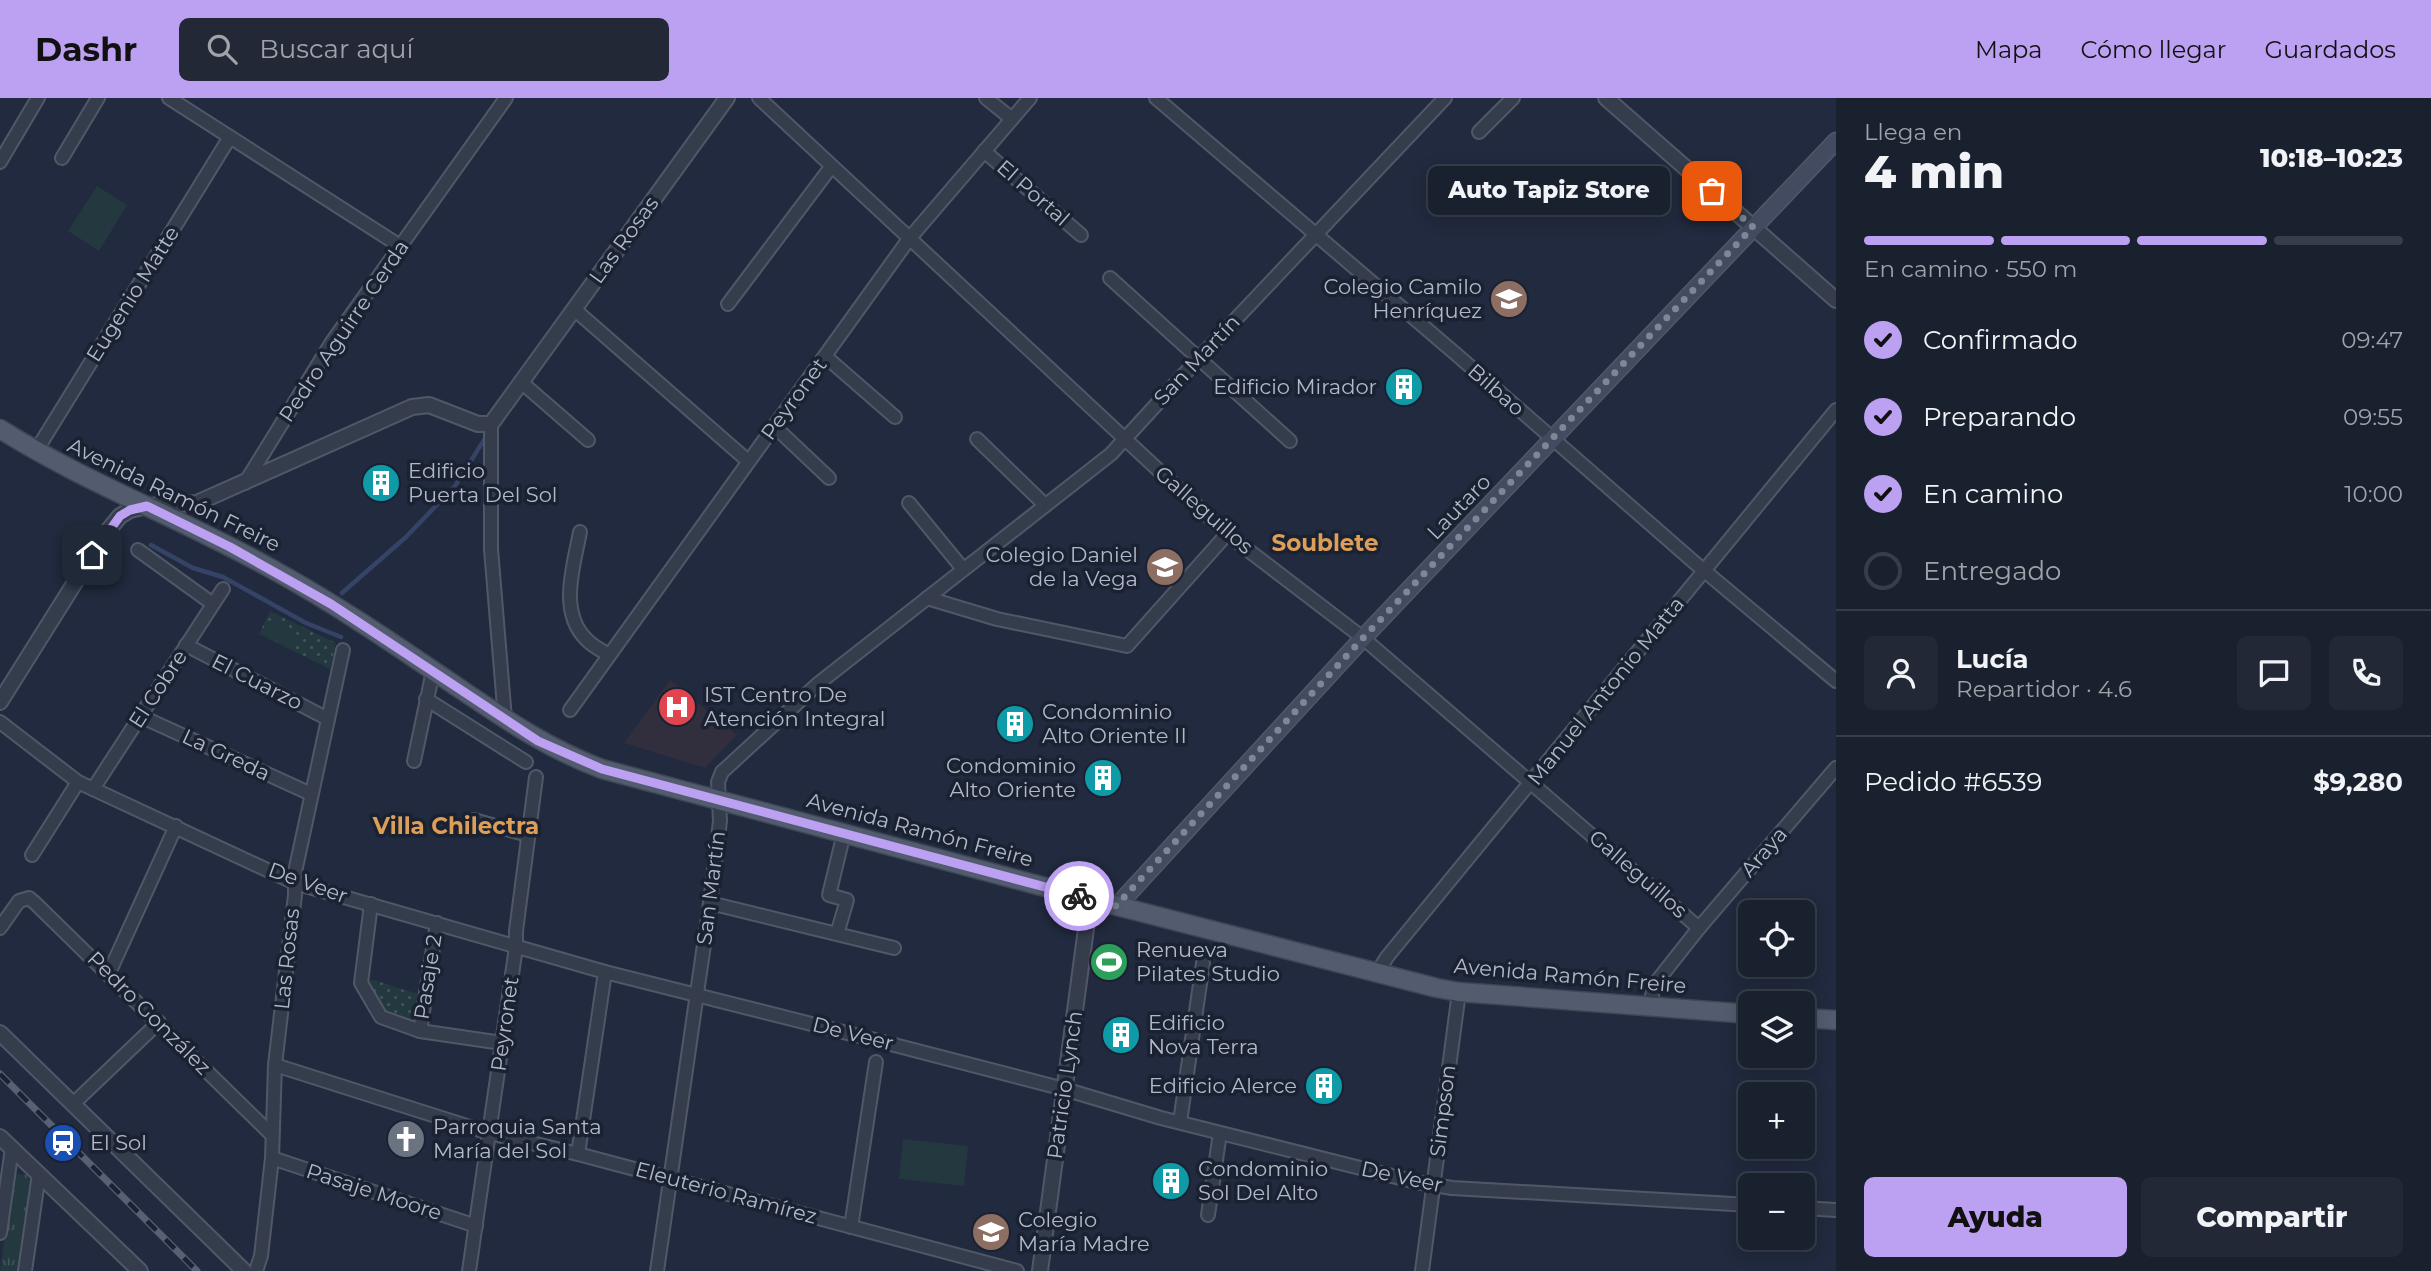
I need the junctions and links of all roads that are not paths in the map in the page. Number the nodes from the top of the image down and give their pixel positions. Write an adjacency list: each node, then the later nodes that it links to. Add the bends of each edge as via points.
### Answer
1 (38, 98): 19 (street)
2 (98, 98): 18 (street)
3 (169, 98): 15 (street)
4 (506, 98): 25 (street, Pedro Aguirre Cerda)
5 (727, 98): 29 (street, Las Rosas)
6 (759, 98): 20 (street, Galleguillos)
7 (986, 98): 13 (street)
8 (1030, 98): 13 (street, Peyronet)
9 (1156, 98): 23 (street, Bilbao)
10 (1445, 98): 23 (street, San Martín)
11 (1513, 98): 14 (street)
12 (1606, 98): 21 (street)
13 (1012, 119): 17 (street, Peyronet)
14 (1479, 132)
15 (230, 137): 25 (street); 43 (street, Eugenio Matte)
16 (1836, 141): 21 (main road, Lautaro)
17 (984, 151): 22 (street, El Portal); 24 (street, Peyronet)
18 (62, 158)
19 (0, 162)
20 (831, 167): 24 (street, Galleguillos); 28 (street)
21 (1753, 227): 27 (street); 40 (main road, Lautaro)
22 (1081, 234)
23 (1315, 234): 31 (street, San Martín); 40 (street, Bilbao)
24 (909, 239): 30 (street, Peyronet); 39 (street, Galleguillos)
25 (400, 246): 46 (street, Pedro Aguirre Cerda, via 332,342)
26 (1110, 278): 31 (street)
27 (1836, 300)
28 (728, 304)
29 (574, 309): 32 (street, Las Rosas); 44 (street)
30 (825, 357): 34 (street); 36 (street, Peyronet)
31 (1199, 358): 39 (street, San Martín); 42 (street)
32 (521, 382): 35 (street, Las Rosas); 41 (street)
33 (1836, 410): 54 (street, Manuel Antonio Matta)
34 (895, 417)
35 (491, 424): 46 (street, via 478,424 429,405 412,407); 69 (street, via 491,549)
36 (774, 426): 44 (street, Peyronet); 45 (street)
37 (0, 429): 43 (main road, Avenida Ramón Freire)
38 (977, 439): 48 (street)
39 (1125, 439): 48 (street, San Martín); 51 (street, Galleguillos)
40 (1553, 439): 54 (street, Bilbao); 58 (main road, Lautaro)
41 (588, 440)
42 (1290, 441)
43 (36, 451): 49 (main road, Avenida Ramón Freire)
44 (748, 461): 61 (street, Peyronet)
45 (829, 478)
46 (245, 483): 49 (street, via 197,503)
47 (909, 503): 53 (street)
48 (1045, 505): 53 (street, San Martín)
49 (147, 506): 62 (main road, Avenida Ramón Freire, via 278,572); 65 (street, via 120,516 106,533)
50 (580, 531): 61 (street, via 569,594 572,614 584,638)
51 (1227, 534): 56 (street, via 1127,646 997,619); 58 (street, Galleguillos)
52 (138, 550): 57 (street)
53 (964, 569): 56 (street, San Martín)
54 (1704, 571): 63 (street, Bilbao); 76 (street, Manuel Antonio Matta)
55 (223, 589): 57 (street, El Cobre)
56 (927, 598): 79 (street, San Martín, via 819,683 722,772)
57 (213, 604): 59 (street, El Cobre)
58 (1363, 638): 76 (street, Galleguillos); 89 (main road, Lautaro)
59 (186, 645): 67 (street, El Cobre); 68 (street, El Cuarzo)
60 (343, 650): 68 (street, Las Rosas)
61 (609, 655): 66 (street, Peyronet)
62 (433, 671): 64 (street); 69 (main road, Avenida Ramón Freire)
63 (1836, 681)
64 (426, 699): 71 (street); 72 (street)
65 (0, 702)
66 (570, 710)
67 (140, 716): 77 (street, El Cobre); 78 (street, La Greda)
68 (328, 719): 78 (street, Las Rosas)
69 (505, 719): 79 (main road, Avenida Ramón Freire, via 538,741 602,769)
70 (0, 722): 75 (street, De Veer)
71 (414, 761)
72 (526, 762)
73 (1836, 768): 92 (street, Araya)
74 (536, 777): 83 (street, Peyronet)
75 (78, 782): 77 (street, De Veer); 84 (street)
76 (1531, 782): 92 (street, Galleguillos); 99 (street, Manuel Antonio Matta)
77 (93, 789): 81 (street, De Veer)
78 (311, 794): 85 (street, Las Rosas)
79 (717, 798): 82 (main road, Avenida Ramón Freire); 87 (street, San Martín, via 720,821)
80 (474, 820): 83 (street)
81 (176, 826): 85 (street, De Veer); 98 (street)
82 (844, 833): 86 (main road, Avenida Ramón Freire); 93 (street, via 829,895 847,900)
83 (528, 835): 94 (street, Peyronet)
84 (32, 855)
85 (295, 883): 88 (street, De Veer); 111 (street, Las Rosas)
86 (1090, 899): 89 (main road, Avenida Ramón Freire); 112 (street, Patricio Lynch)
87 (710, 903): 93 (street); 101 (street, San Martín)
88 (371, 904): 90 (street, De Veer); 107 (street, via 361,983 382,1017)
89 (1116, 906): 99 (main road, Avenida Ramón Freire)
90 (437, 923): 94 (street, De Veer); 107 (street, Pasaje 2)
91 (0, 928): 98 (street, Pedro González, via 23,898 29,898)
92 (1699, 928): 102 (street, Araya, via 1654,985)
93 (837, 934): 95 (street)
94 (516, 947): 97 (street, De Veer); 109 (street, Peyronet)
95 (894, 948)
96 (1203, 963): 114 (street)
97 (605, 972): 101 (street, De Veer); 120 (street)
98 (109, 973): 106 (street, Pedro González)
99 (1377, 973): 100 (main road, Avenida Ramón Freire)
100 (1459, 992): 102 (main road, Avenida Ramón Freire); 124 (street, Simpson)
101 (697, 995): 112 (street, De Veer); 123 (street, San Martín)
102 (1650, 1006): 103 (main road, Avenida Ramón Freire)
103 (1738, 1013)
104 (1815, 1018): 105 (main road)
105 (1835, 1019)
106 (159, 1023): 113 (street); 117 (street, Pedro González)
107 (420, 1031): 109 (street)
108 (0, 1033): 113 (street)
109 (502, 1043): 115 (street, Peyronet)
110 (876, 1062): 130 (street)
111 (275, 1065): 115 (street, Eleuterio Ramírez); 117 (street, Las Rosas)
112 (1064, 1089): 114 (street, De Veer); 139 (street, Patricio Lynch)
113 (73, 1104): 134 (street)
114 (1180, 1122): 116 (street, De Veer)
115 (489, 1133): 120 (street, Eleuterio Ramírez); 129 (street, Peyronet)
116 (1220, 1133): 124 (street, De Veer); 128 (street)
117 (272, 1135): 121 (street, Las Rosas)
118 (0, 1137): 119 (street)
119 (12, 1148): 122 (street); 131 (street)
120 (578, 1154): 123 (street, Eleuterio Ramírez)
121 (272, 1158): 129 (street, Pasaje Moore); 135 (street, Las Rosas)
122 (39, 1174): 132 (street); 133 (street)
123 (671, 1178): 130 (street, Eleuterio Ramírez); 137 (street, San Martín)
124 (1433, 1185): 125 (street, De Veer); 140 (street, Simpson)
125 (1738, 1204)
126 (1815, 1209): 127 (street)
127 (1836, 1210)
128 (1208, 1215)
129 (476, 1226): 136 (street, Peyronet)
130 (851, 1227): 138 (street, Eleuterio Ramírez)
131 (0, 1233)
132 (25, 1271)
133 (140, 1271)
134 (244, 1271)
135 (256, 1271)
136 (469, 1271)
137 (657, 1271)
138 (1017, 1271)
139 (1040, 1271)
140 (1422, 1271)

